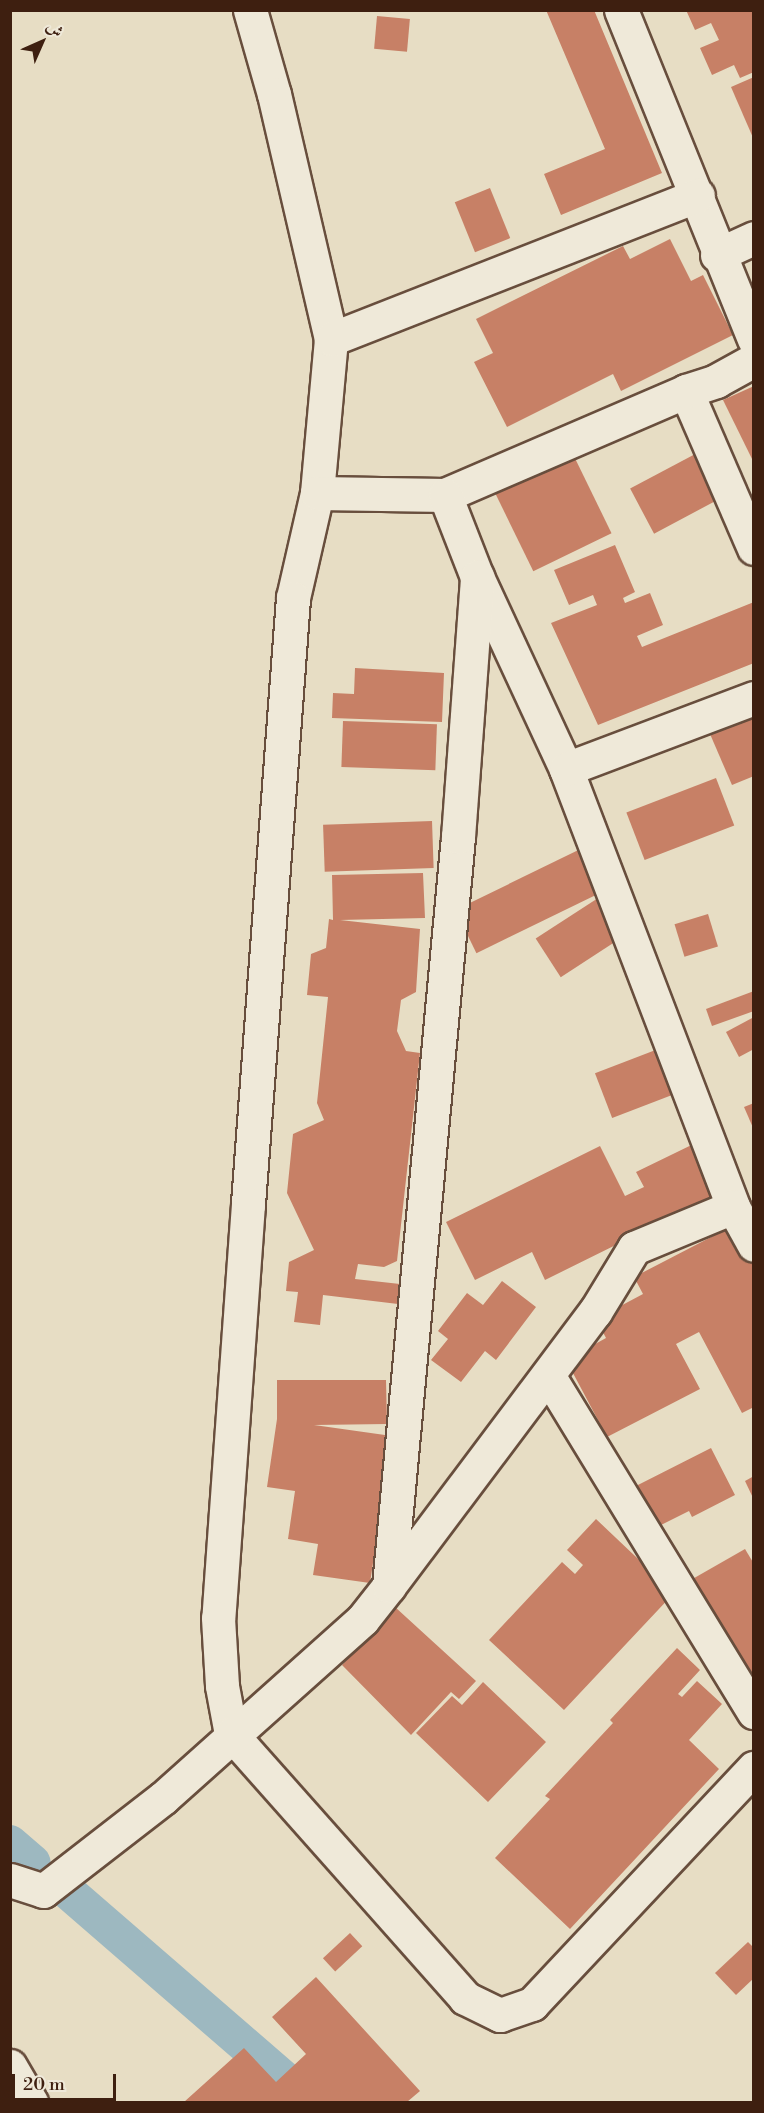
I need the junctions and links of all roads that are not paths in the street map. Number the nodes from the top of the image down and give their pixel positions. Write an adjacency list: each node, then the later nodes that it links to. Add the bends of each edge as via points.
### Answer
1 (250, 10): 6 (street)
2 (621, 10): 3 (street)
3 (698, 195): 5 (street); 6 (street)
4 (753, 238): 5 (street)
5 (717, 255): 7 (street)
6 (332, 339): 10 (street)
7 (753, 339)
8 (753, 360): 9 (street, via 716,381)
9 (686, 391): 11 (street); 12 (street)
10 (317, 493): 11 (street); 21 (street, via 293,598 218,1618 222,1686)
11 (445, 495): 13 (street)
12 (753, 548)
13 (477, 577): 15 (street); 19 (street, via 458,837)
14 (753, 698): 15 (street)
15 (566, 769): 16 (street)
16 (733, 1206): 17 (street); 18 (street, via 634,1248 595,1312)
17 (753, 1245)
18 (548, 1375): 19 (street); 20 (street)
19 (389, 1586): 21 (street, via 363,1619)
20 (753, 1712)
21 (231, 1734): 22 (street, via 465,1998 500,2015 532,2004); 23 (street, via 163,1798 43,1891)
22 (753, 1768)
23 (10, 1880)
24 (10, 2066): 25 (street)
25 (31, 2103)

